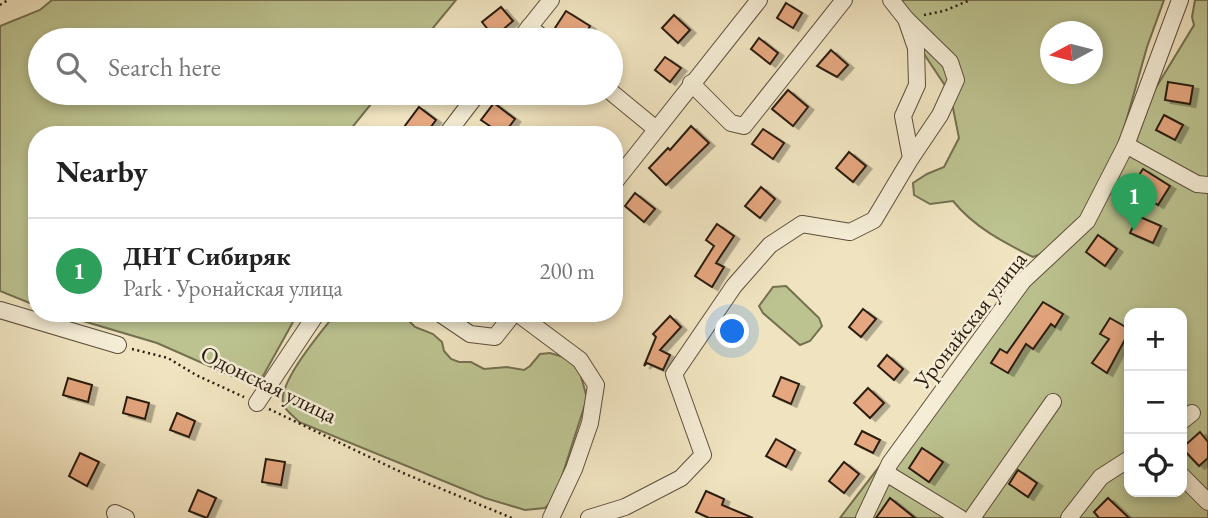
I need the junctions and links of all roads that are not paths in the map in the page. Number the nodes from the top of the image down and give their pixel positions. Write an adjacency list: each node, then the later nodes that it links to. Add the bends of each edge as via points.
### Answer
1 (551, 0): 7 (street)
2 (759, 0): 8 (street)
3 (844, 0): 8 (street, via 744,126 731,123)
4 (891, 0): 6 (street)
5 (1180, 0): 13 (street, Уронайская улица)
6 (906, 19): 14 (street, via 916,48 917,85 903,116); 14 (street, via 950,62 956,80 940,115)
7 (529, 27)
8 (691, 83): 12 (street)
9 (623, 102): 12 (street)
10 (469, 105): 11 (street)
11 (453, 126)
12 (656, 129): 15 (street)
13 (1126, 145): 16 (street); 28 (street, Уронайская улица, via 1087,221 1023,281)
14 (911, 158): 32 (street, via 874,220 850,232 802,224 770,245 734,286 674,374 703,455 681,478 625,507)
15 (623, 171)
16 (1206, 186)
17 (0, 310): 18 (street)
18 (28, 318)
19 (40, 322): 24 (street)
20 (311, 322): 26 (street)
21 (452, 322): 22 (street, via 470,334 495,337)
22 (508, 322)
23 (527, 322): 31 (street, via 580,360 596,385 590,423)
24 (118, 345)
25 (1053, 402): 35 (street)
26 (257, 403)
27 (1124, 462): 36 (street, via 1101,477)
28 (886, 473): 33 (street, Уронайская улица); 34 (street)
29 (1187, 481): 30 (street)
30 (1208, 502)
31 (551, 518)
32 (589, 518)
33 (864, 518)
34 (960, 518)
35 (972, 518)
36 (1069, 518)

